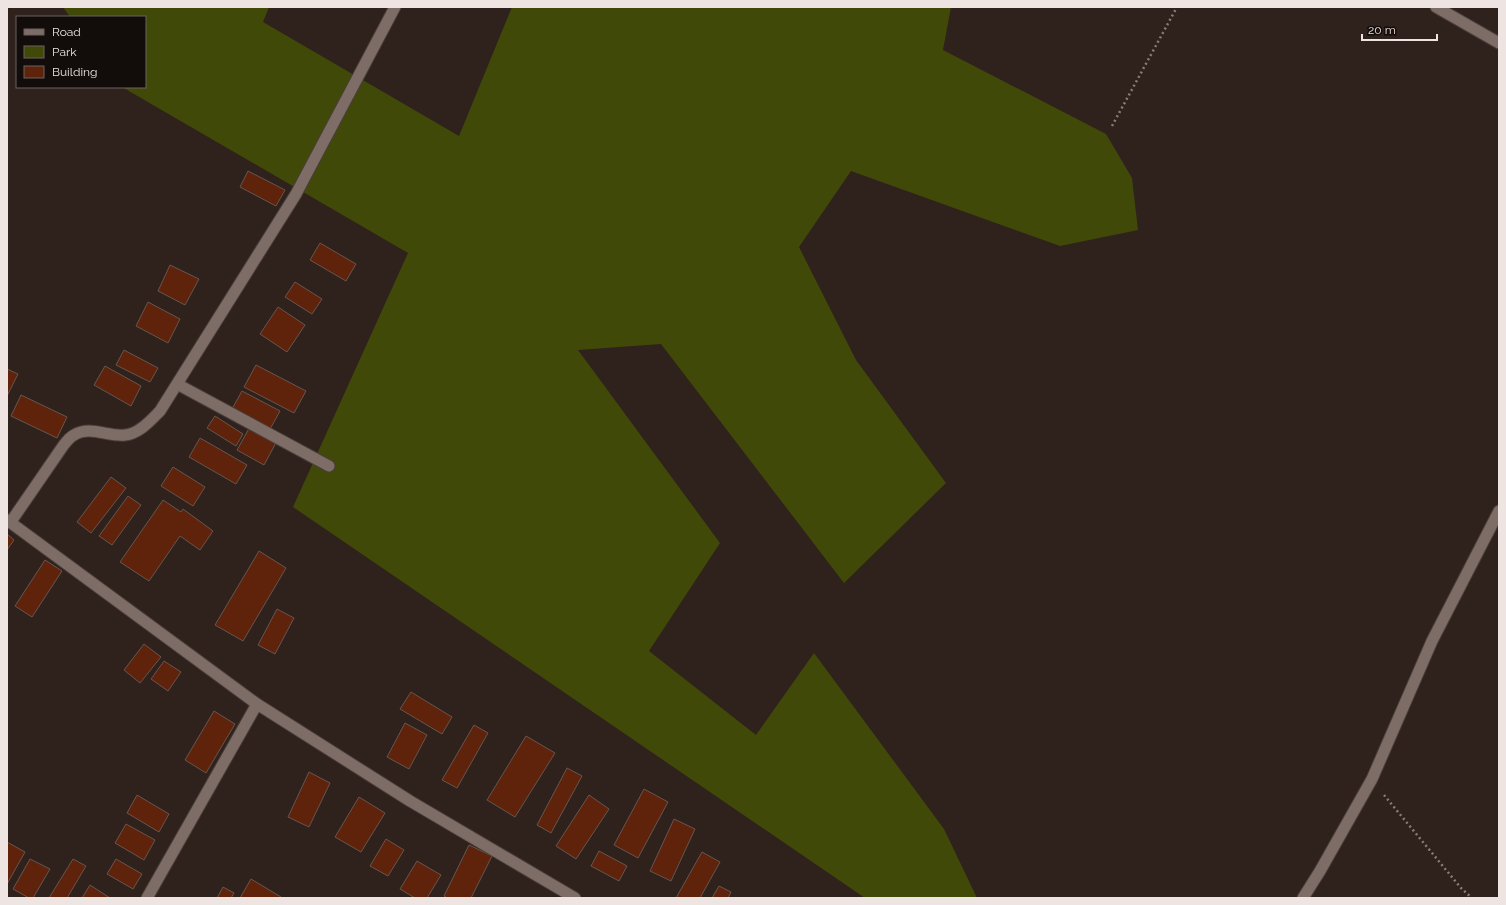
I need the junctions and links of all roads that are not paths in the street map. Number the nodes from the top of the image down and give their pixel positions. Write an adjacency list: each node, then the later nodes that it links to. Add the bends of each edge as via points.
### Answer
1 (395, 7): 4 (street, via 296,194)
2 (1436, 7): 3 (street)
3 (1499, 44)
4 (177, 384): 5 (street); 7 (street, via 160,411 144,426 127,435 110,435 87,430 74,435 63,446)
5 (329, 466)
6 (1499, 511): 11 (street, via 1432,641 1372,779)
7 (9, 522): 8 (street)
8 (257, 704): 9 (street); 10 (street, via 410,801)
9 (147, 898)
10 (575, 898)
11 (1304, 898)

